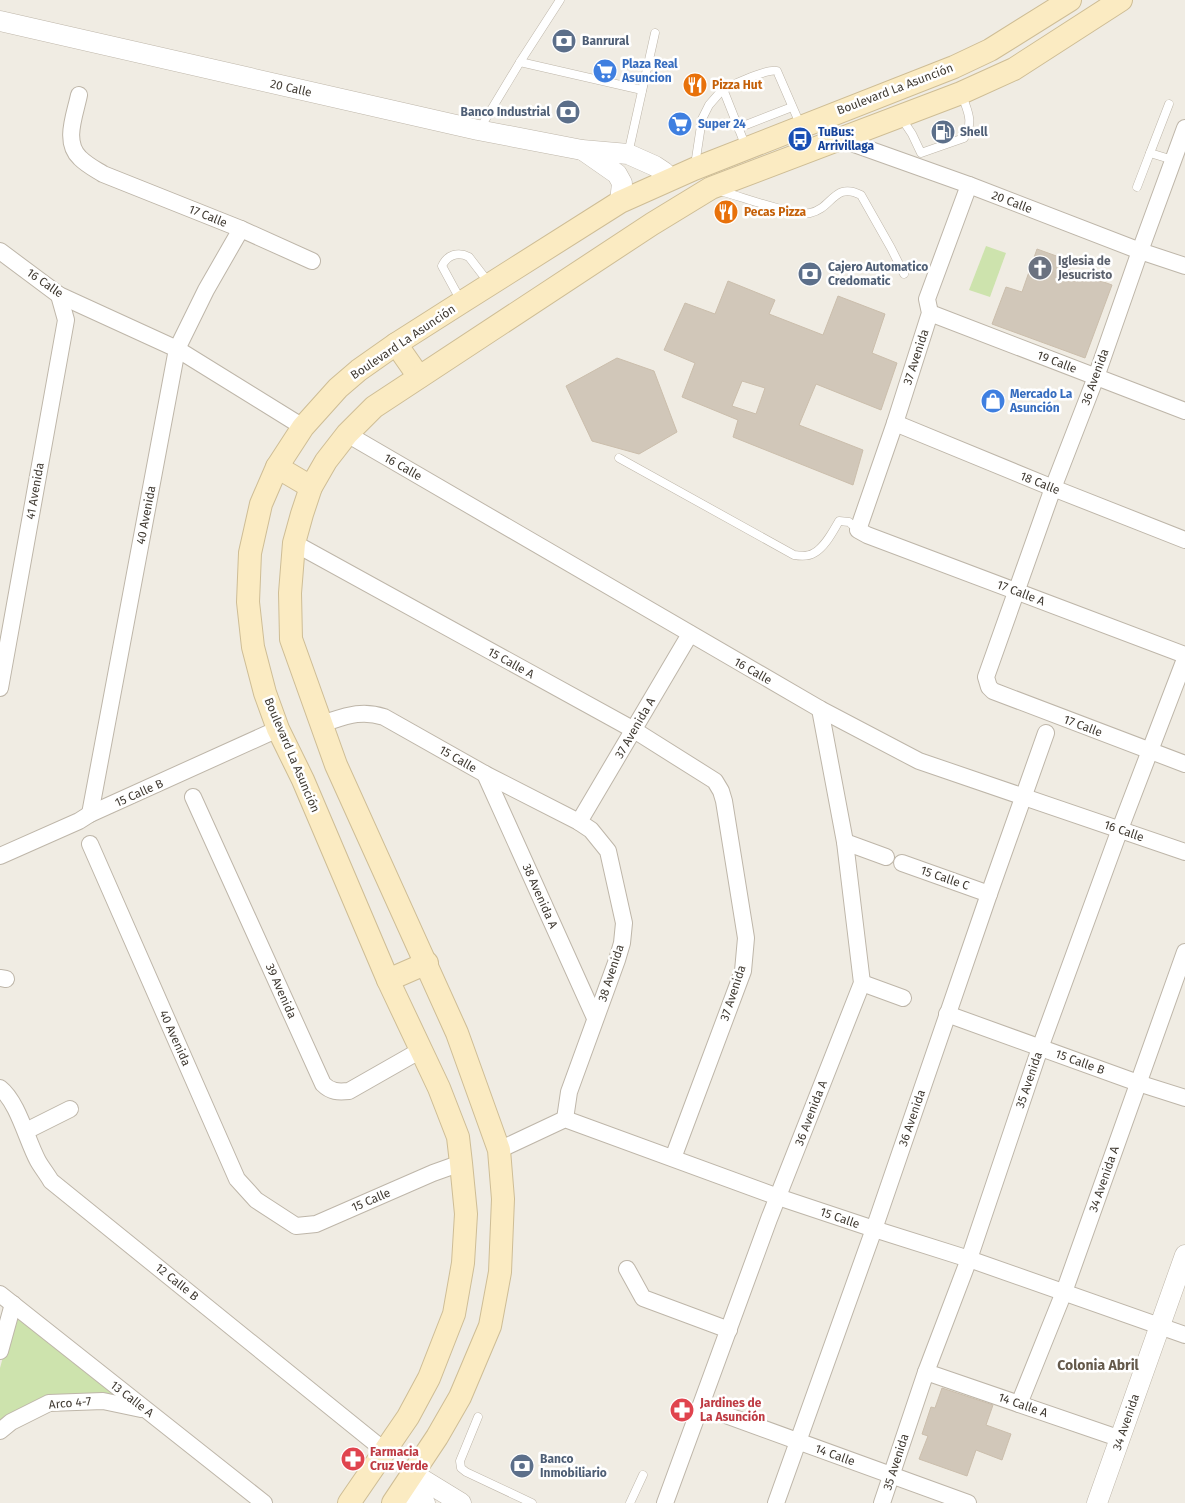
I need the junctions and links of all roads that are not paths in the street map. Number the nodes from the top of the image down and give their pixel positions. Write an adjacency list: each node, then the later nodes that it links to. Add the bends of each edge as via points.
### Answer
1 (560, 0): 6 (lane)
2 (1070, 0): 13 (main road, Boulevard La Asunción, via 990,50 954,67)
3 (1121, 0): 9 (main road, via 1014,69)
4 (0, 21): 14 (street, 20 Calle)
5 (655, 33): 8 (lane)
6 (520, 62): 8 (lane); 14 (lane)
7 (723, 89): 13 (lane, via 777,71); 16 (lane); 23 (lane, via 702,119)
8 (642, 90): 20 (lane)
9 (961, 92): 12 (main road); 21 (lane, via 970,118 970,128 964,138)
10 (79, 95): 30 (street, 17 Calle, via 70,136 79,158 102,174)
11 (1169, 104): 19 (lane)
12 (899, 115): 17 (main road); 21 (lane, via 912,134)
13 (796, 116): 16 (main road, Boulevard La Asunción)
14 (478, 130): 18 (street, 20 Calle)
15 (1184, 135): 22 (street, 36 Avenida)
16 (742, 138): 23 (main road, Boulevard La Asunción)
17 (840, 139): 21 (street, 20 Calle); 27 (main road)
18 (582, 150): 20 (street, 20 Calle); 28 (street, 20 Calle, via 617,174 622,184)
19 (1150, 153): 22 (lane); 26 (lane)
20 (628, 154): 24 (street, 20 Calle, via 655,166)
21 (918, 160): 25 (street, 20 Calle)
22 (1173, 160): 32 (street, 36 Avenida)
23 (694, 169): 24 (main road, Boulevard La Asunción)
24 (670, 180): 28 (main road, Boulevard La Asunción); 29 (main road, via 670,200)
25 (969, 185): 32 (street, 20 Calle); 39 (street, 37 Avenida, via 927,299)
26 (1137, 187)
27 (711, 188): 29 (main road); 35 (lane, via 803,214 813,213 838,193 847,190 861,195)
28 (620, 202): 36 (main road, Boulevard La Asunción)
29 (652, 224): 42 (main road)
30 (241, 229): 33 (street, 17 Calle); 41 (street, 40 Avenida)
31 (0, 251): 37 (street, 16 Calle)
32 (1140, 251): 34 (street, 20 Calle); 43 (street, 36 Avenida)
33 (312, 261)
34 (1185, 266)
35 (904, 274)
36 (490, 284): 38 (main road, Boulevard La Asunción); 38 (lane, via 469,257 450,256 442,266)
37 (59, 295): 41 (street, 16 Calle); 60 (street, 41 Avenida, via 66,320)
38 (462, 302): 40 (main road, Boulevard La Asunción)
39 (930, 314): 43 (street, 19 Calle); 45 (street, 37 Avenida)
40 (396, 344): 42 (main road); 46 (main road, Boulevard La Asunción, via 338,388)
41 (177, 349): 46 (street, 16 Calle); 74 (street, 40 Avenida)
42 (418, 377): 47 (main road, via 374,407)
43 (1096, 377): 44 (street, 19 Calle); 51 (street, 36 Avenida)
44 (1185, 411)
45 (895, 423): 51 (street, 18 Calle); 52 (street, 37 Avenida)
46 (303, 427): 49 (main road, Boulevard La Asunción)
47 (347, 434): 50 (main road); 56 (street, 16 Calle)
48 (619, 458): 52 (lane, via 794,555 815,553 839,520 849,522)
49 (277, 467): 50 (main road); 63 (main road, Boulevard La Asunción, via 261,504 250,553 248,602 253,647)
50 (311, 488): 54 (main road)
51 (1053, 488): 53 (street, 18 Calle); 55 (street, 36 Avenida)
52 (858, 530): 55 (street, 17 Calle A)
53 (1185, 540)
54 (294, 543): 62 (main road, via 291,639); 64 (street, 15 Calle A)
55 (1016, 591): 57 (street, 17 Calle A); 59 (street, 36 Avenida, via 986,672)
56 (690, 634): 61 (street, 16 Calle); 64 (street, 37 Avenida A)
57 (1185, 655)
58 (1185, 659): 66 (street, 35 Avenida)
59 (987, 682): 66 (street, 17 Calle, via 993,691)
60 (0, 688)
61 (820, 709): 72 (street, 16 Calle, via 919,761); 77 (street, 36 Avenida A)
62 (321, 724): 68 (main road); 69 (street, 15 Calle, via 356,713 375,714)
63 (278, 729): 70 (main road, Boulevard La Asunción); 74 (street, 15 Calle B)
64 (634, 730): 71 (street, 15 Calle A, via 715,781); 75 (street, 37 Avenida A)
65 (1046, 733): 72 (street, 36 Avenida)
66 (1150, 751): 67 (street, 17 Calle); 76 (street, 35 Avenida)
67 (1185, 764)
68 (336, 765): 70 (main road); 83 (main road)
69 (484, 774): 75 (street, 15 Calle); 88 (street, 38 Avenida A)
70 (303, 780): 84 (main road, Boulevard La Asunción)
71 (720, 791): 100 (street, 37 Avenida, via 746,938 743,972)
72 (1024, 796): 76 (street, 16 Calle); 81 (street, 36 Avenida)
73 (193, 797): 90 (street, 39 Avenida, via 327,1088 348,1091)
74 (90, 814): 80 (street, 15 Calle B)
75 (585, 826): 88 (street, 38 Avenida, via 608,850 624,923 617,960)
76 (1120, 829): 79 (street, 16 Calle); 89 (street, 35 Avenida)
77 (844, 842): 81 (street, 15 Calle C); 85 (street, 36 Avenida A)
78 (90, 844): 103 (street, 40 Avenida, via 237,1179 256,1200)
79 (1185, 852)
80 (0, 856)
81 (989, 894): 87 (street, 36 Avenida)
82 (1185, 952): 91 (street, 34 Avenida A)
83 (427, 963): 84 (main road); 95 (main road)
84 (388, 980): 90 (main road, Boulevard La Asunción)
85 (862, 983): 86 (street); 102 (street, 36 Avenida A)
86 (902, 998)
87 (948, 1014): 89 (street, 15 Calle B); 104 (street, 36 Avenida)
88 (596, 1018): 96 (street, 38 Avenida, via 569,1092)
89 (1040, 1048): 91 (street, 15 Calle B); 106 (street, 35 Avenida)
90 (421, 1050): 97 (main road, Boulevard La Asunción)
91 (1138, 1083): 93 (street, 15 Calle B); 108 (street, 34 Avenida A)
92 (0, 1088): 98 (street, 12 Calle B, via 10,1099)
93 (1185, 1098)
94 (70, 1109): 98 (street)
95 (485, 1109): 97 (main road); 99 (main road)
96 (565, 1119): 99 (street); 100 (street, 15 Calle)
97 (452, 1124): 101 (main road, Boulevard La Asunción, via 458,1137)
98 (26, 1131): 122 (street, 12 Calle B, via 38,1161 51,1180)
99 (499, 1150): 125 (main road, via 503,1220 500,1272 490,1326 460,1397)
100 (673, 1158): 102 (street, 15 Calle)
101 (462, 1163): 103 (street, 15 Calle, via 316,1224 296,1226); 122 (main road, Boulevard La Asunción, via 466,1214 463,1263 454,1314 429,1378)
102 (778, 1197): 104 (street, 15 Calle); 111 (street, 36 Avenida A)
103 (282, 1217)
104 (874, 1229): 106 (street, 15 Calle); 121 (street, 36 Avenida)
105 (1185, 1255): 110 (street, 34 Avenida)
106 (969, 1259): 108 (street, 15 Calle); 114 (street, 35 Avenida)
107 (627, 1269): 111 (street, via 643,1298)
108 (1064, 1292): 110 (street, 15 Calle); 115 (street, 34 Avenida A)
109 (6, 1299): 113 (street); 117 (street, 13 Calle A)
110 (1159, 1326): 112 (street, 15 Calle); 120 (street, 34 Avenida)
111 (729, 1330): 116 (street, 36 Avenida A)
112 (1185, 1335)
113 (0, 1351)
114 (926, 1372): 115 (street, 14 Calle A); 124 (street, 35 Avenida)
115 (1019, 1404): 120 (street, 14 Calle A)
116 (701, 1406): 121 (street, 14 Calle); 132 (street, 36 Avenida A)
117 (146, 1410): 119 (street, Arco 4-7, via 103,1401 49,1403); 127 (street, 13 Calle A)
118 (478, 1417): 130 (lane, via 460,1460 461,1468)
119 (0, 1431)
120 (1121, 1439): 136 (street, 34 Avenida)
121 (798, 1442): 124 (street, 14 Calle); 133 (street, 36 Avenida)
122 (385, 1451): 126 (main road, Boulevard La Asunción)
123 (643, 1475): 131 (lane)
124 (891, 1475): 134 (street, 35 Avenida); 135 (street, 14 Calle)
125 (402, 1488): 126 (main road, via 399,1467 387,1470); 128 (street); 129 (street)
126 (352, 1499)
127 (264, 1503)
128 (425, 1503)
129 (461, 1503)
130 (532, 1503)
131 (630, 1503)
132 (665, 1503)
133 (776, 1503)
134 (882, 1503)
135 (968, 1503)
136 (1097, 1503)

